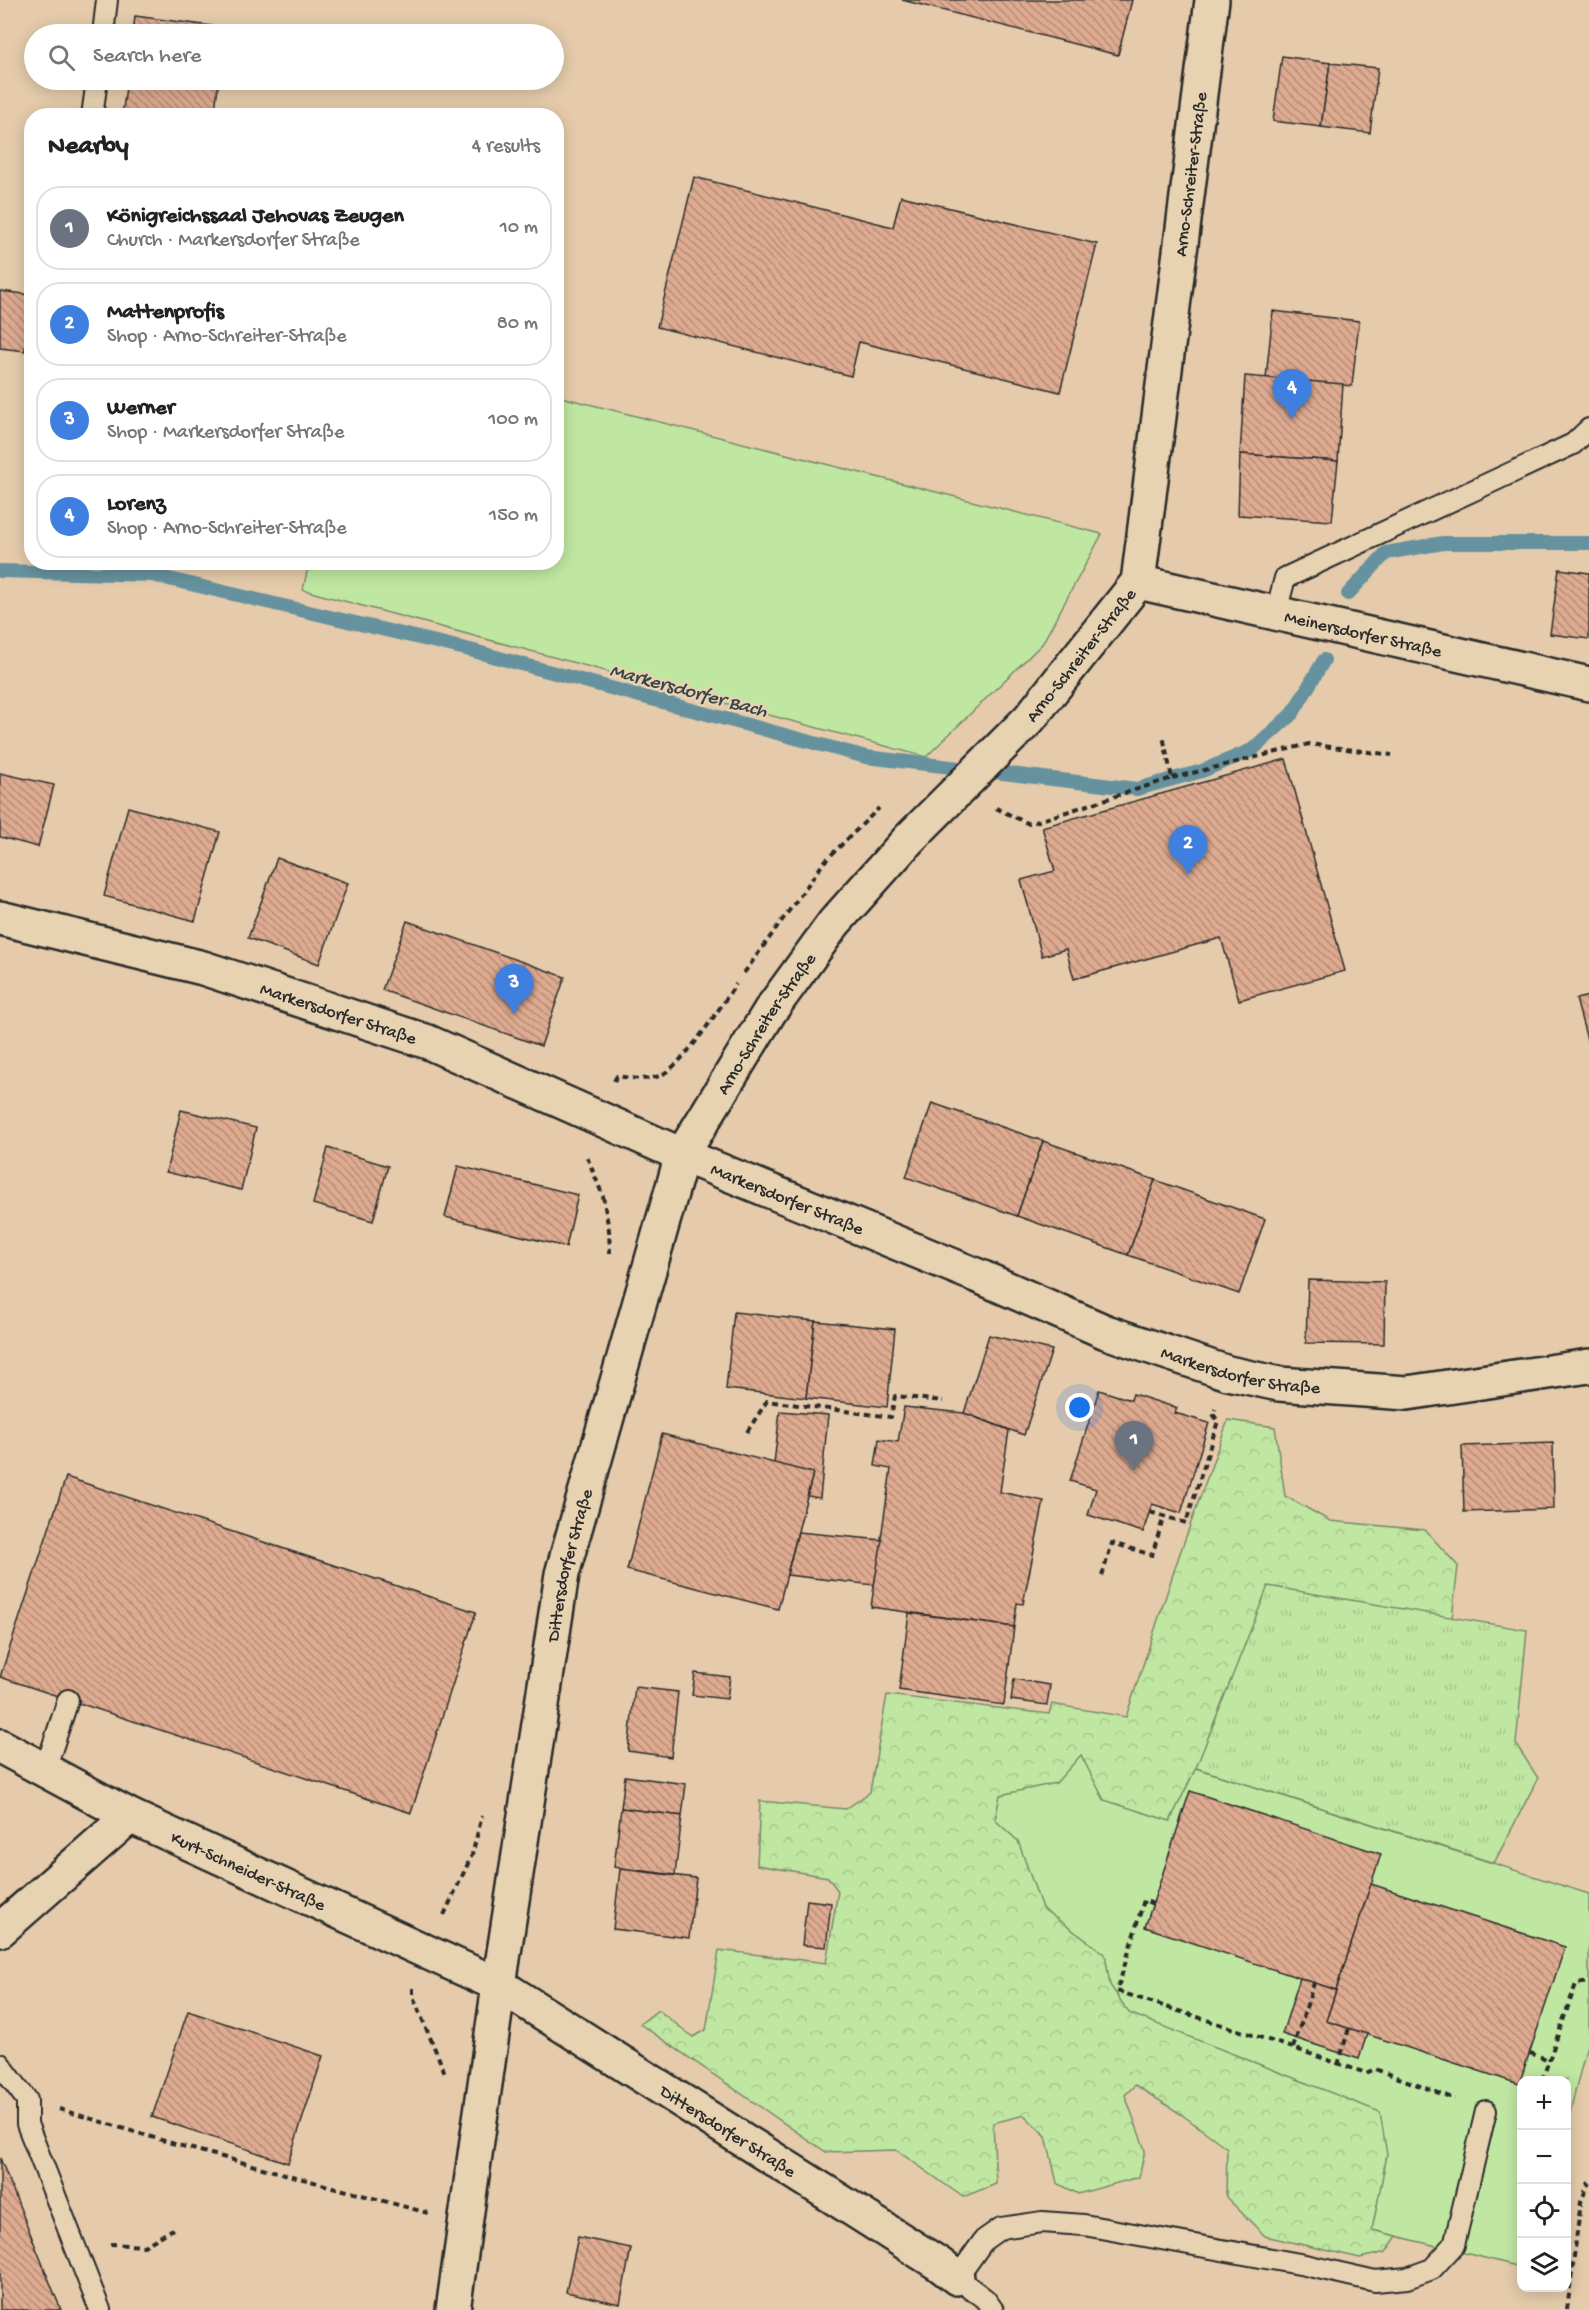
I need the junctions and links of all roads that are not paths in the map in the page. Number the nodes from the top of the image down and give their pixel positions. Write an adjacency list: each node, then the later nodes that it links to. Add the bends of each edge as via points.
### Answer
1 (107, 0): 3 (lane)
2 (1212, 0): 7 (street, Arno-Schreiter-Straße)
3 (104, 24)
4 (96, 90): 5 (lane)
5 (93, 108)
6 (1589, 429): 8 (lane, via 1573,444 1285,578)
7 (1138, 582): 8 (street, Meinersdorfer Straße); 11 (street, Arno-Schreiter-Straße, via 1029,719 909,839 834,923 770,1011)
8 (1276, 612): 9 (street, Meinersdorfer Straße)
9 (1589, 684)
10 (0, 918): 11 (street, Markersdorfer Straße, via 203,968 428,1042)
11 (682, 1155): 12 (street, Markersdorfer Straße, via 1106,1332 1228,1373 1279,1384 1407,1393); 18 (street, Dittersdorfer Straße, via 562,1574)
12 (1589, 1366)
13 (68, 1700): 15 (lane)
14 (0, 1746): 15 (street, Kurt-Schneider-Straße)
15 (45, 1770): 16 (street, Kurt-Schneider-Straße)
16 (130, 1816): 17 (street); 18 (street, Kurt-Schneider-Straße)
17 (0, 1930)
18 (499, 1985): 21 (street, Dittersdorfer Straße); 23 (street, Dittersdorfer Straße)
19 (0, 2064): 22 (lane, via 27,2100 27,2124)
20 (1486, 2111): 21 (lane, via 1454,2245 1432,2269 1407,2278 1375,2281 1132,2233 1042,2222 1001,2228 984,2240)
21 (957, 2278): 24 (lane)
22 (100, 2310)
23 (453, 2310)
24 (993, 2310)

